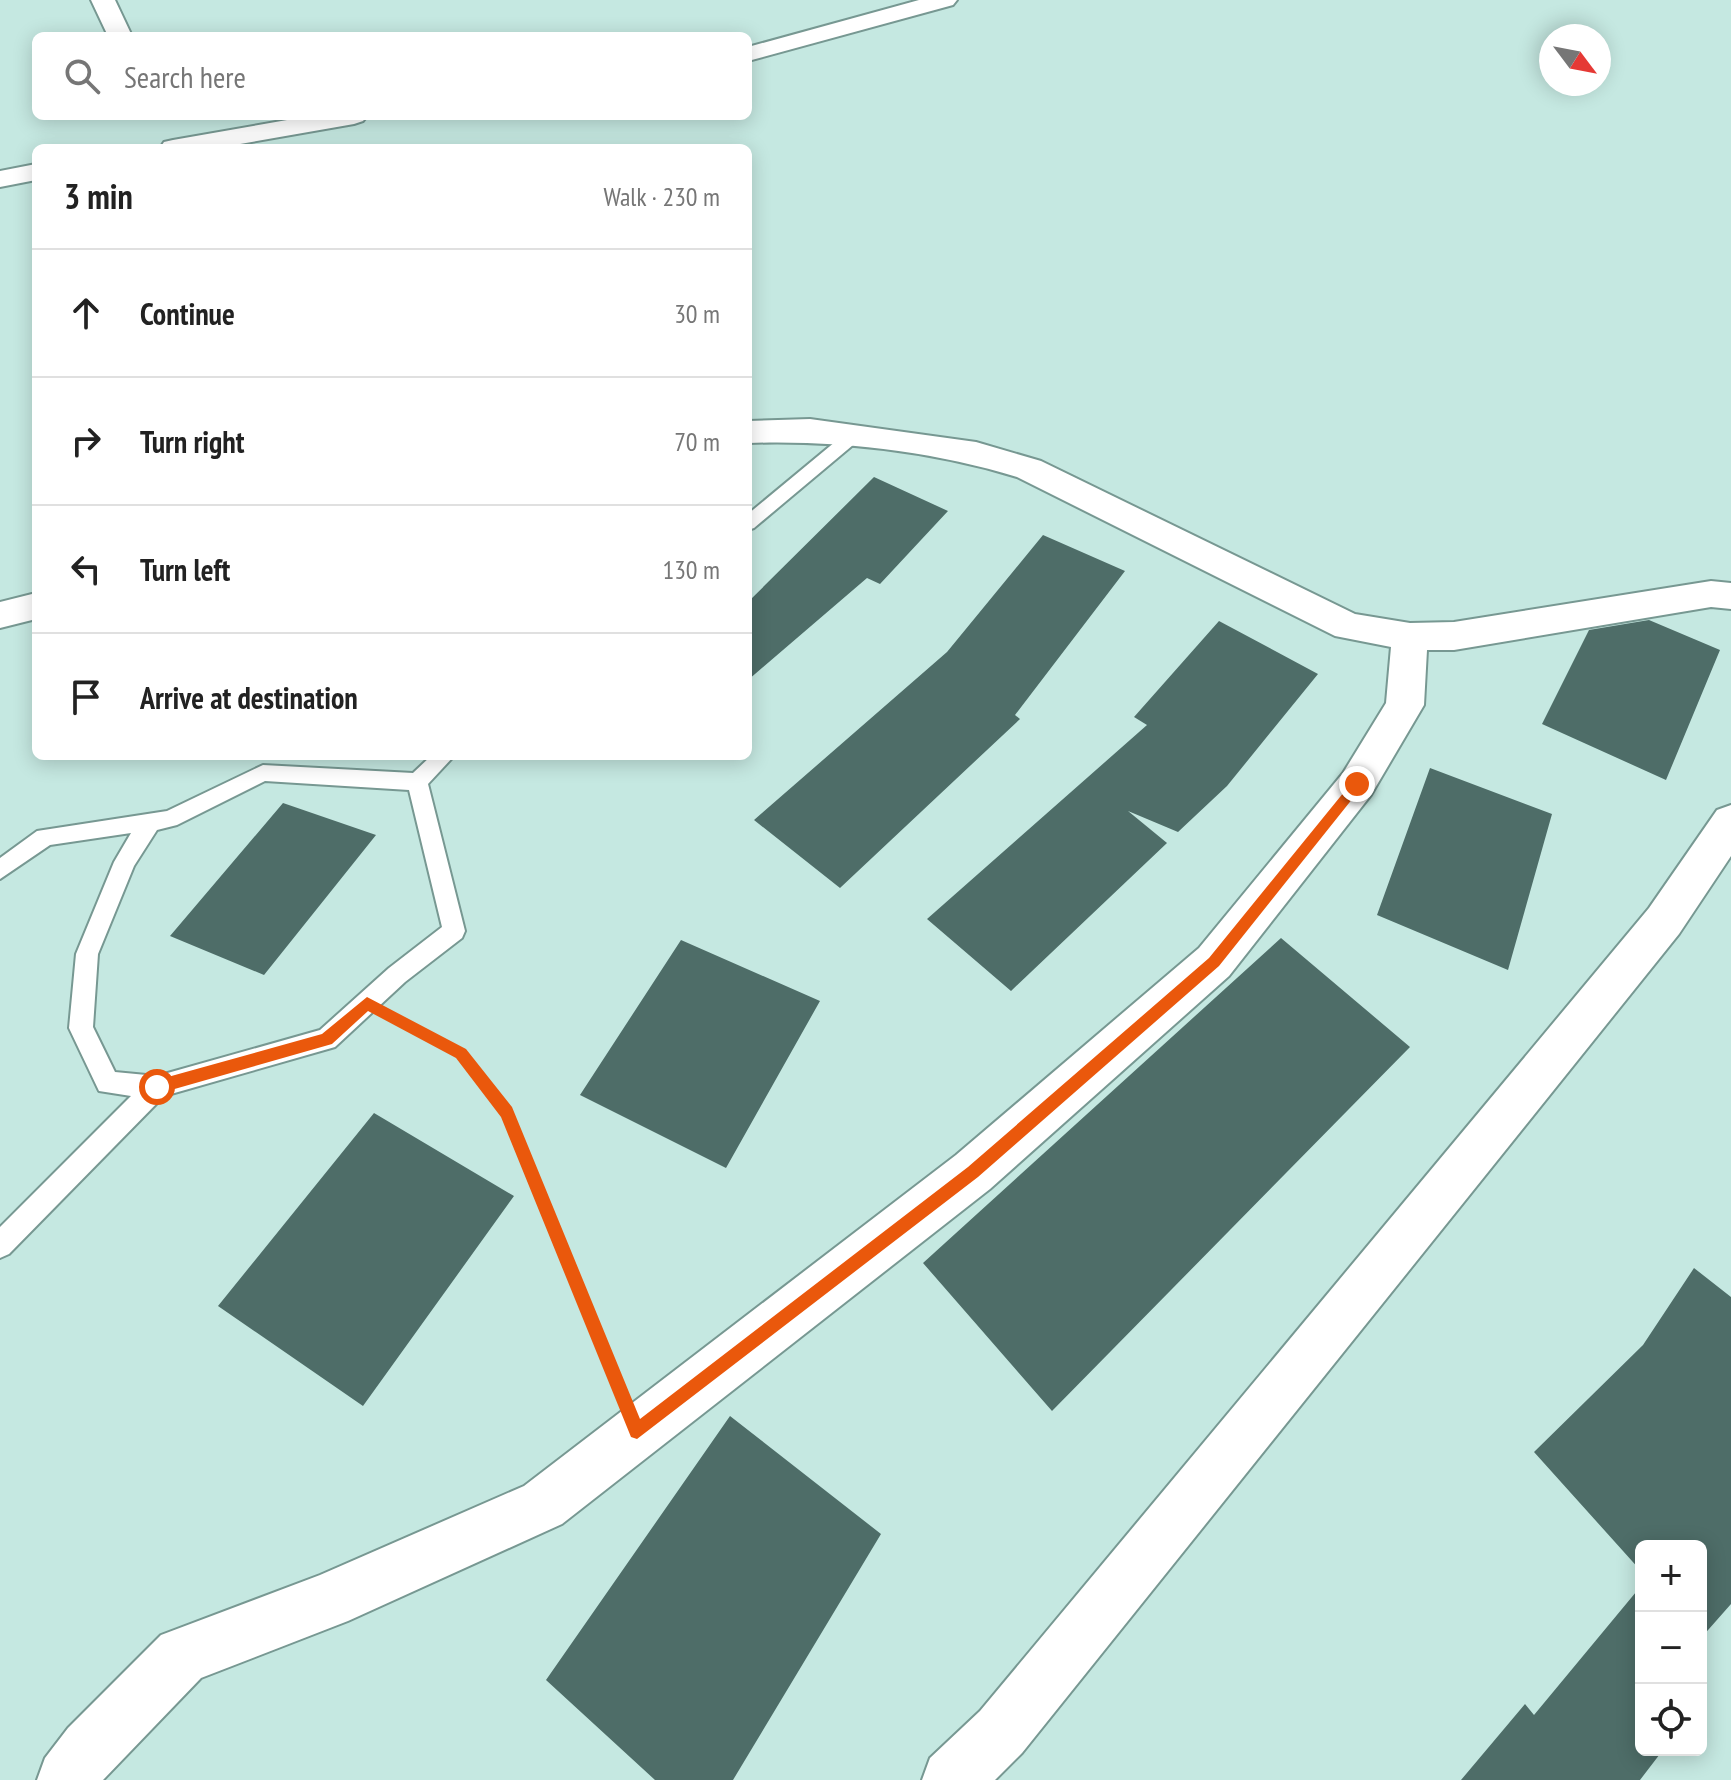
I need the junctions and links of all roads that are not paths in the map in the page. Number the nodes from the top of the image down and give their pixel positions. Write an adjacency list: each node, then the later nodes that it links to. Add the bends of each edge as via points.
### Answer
1 (103, 0): 3 (street)
2 (945, 0): 4 (street)
3 (118, 32)
4 (752, 53)
5 (324, 120): 6 (street)
6 (169, 141)
7 (32, 173): 8 (street)
8 (0, 179)
9 (752, 432): 10 (street, via 810,430)
10 (853, 436): 11 (lane); 15 (street, via 976,453 1029,469 1348,626)
11 (752, 521)
12 (1731, 596): 15 (street, via 1711,594 1454,636)
13 (32, 607): 14 (street)
14 (0, 615)
15 (1410, 637): 23 (street, via 1405,705 1357,784 1214,962 973,1172 543,1505 328,1601 182,1656 89,1749)
16 (440, 760): 17 (lane)
17 (417, 782): 18 (lane, via 263,773 170,819); 21 (lane, via 454,931 327,1039)
18 (150, 822): 20 (lane, via 45,837); 21 (lane, via 125,862 87,954 81,1028 108,1083)
19 (1731, 822): 24 (street, via 1654,934 1001,1732)
20 (0, 870)
21 (157, 1087): 22 (lane)
22 (0, 1245)
23 (67, 1780)
24 (952, 1780)

